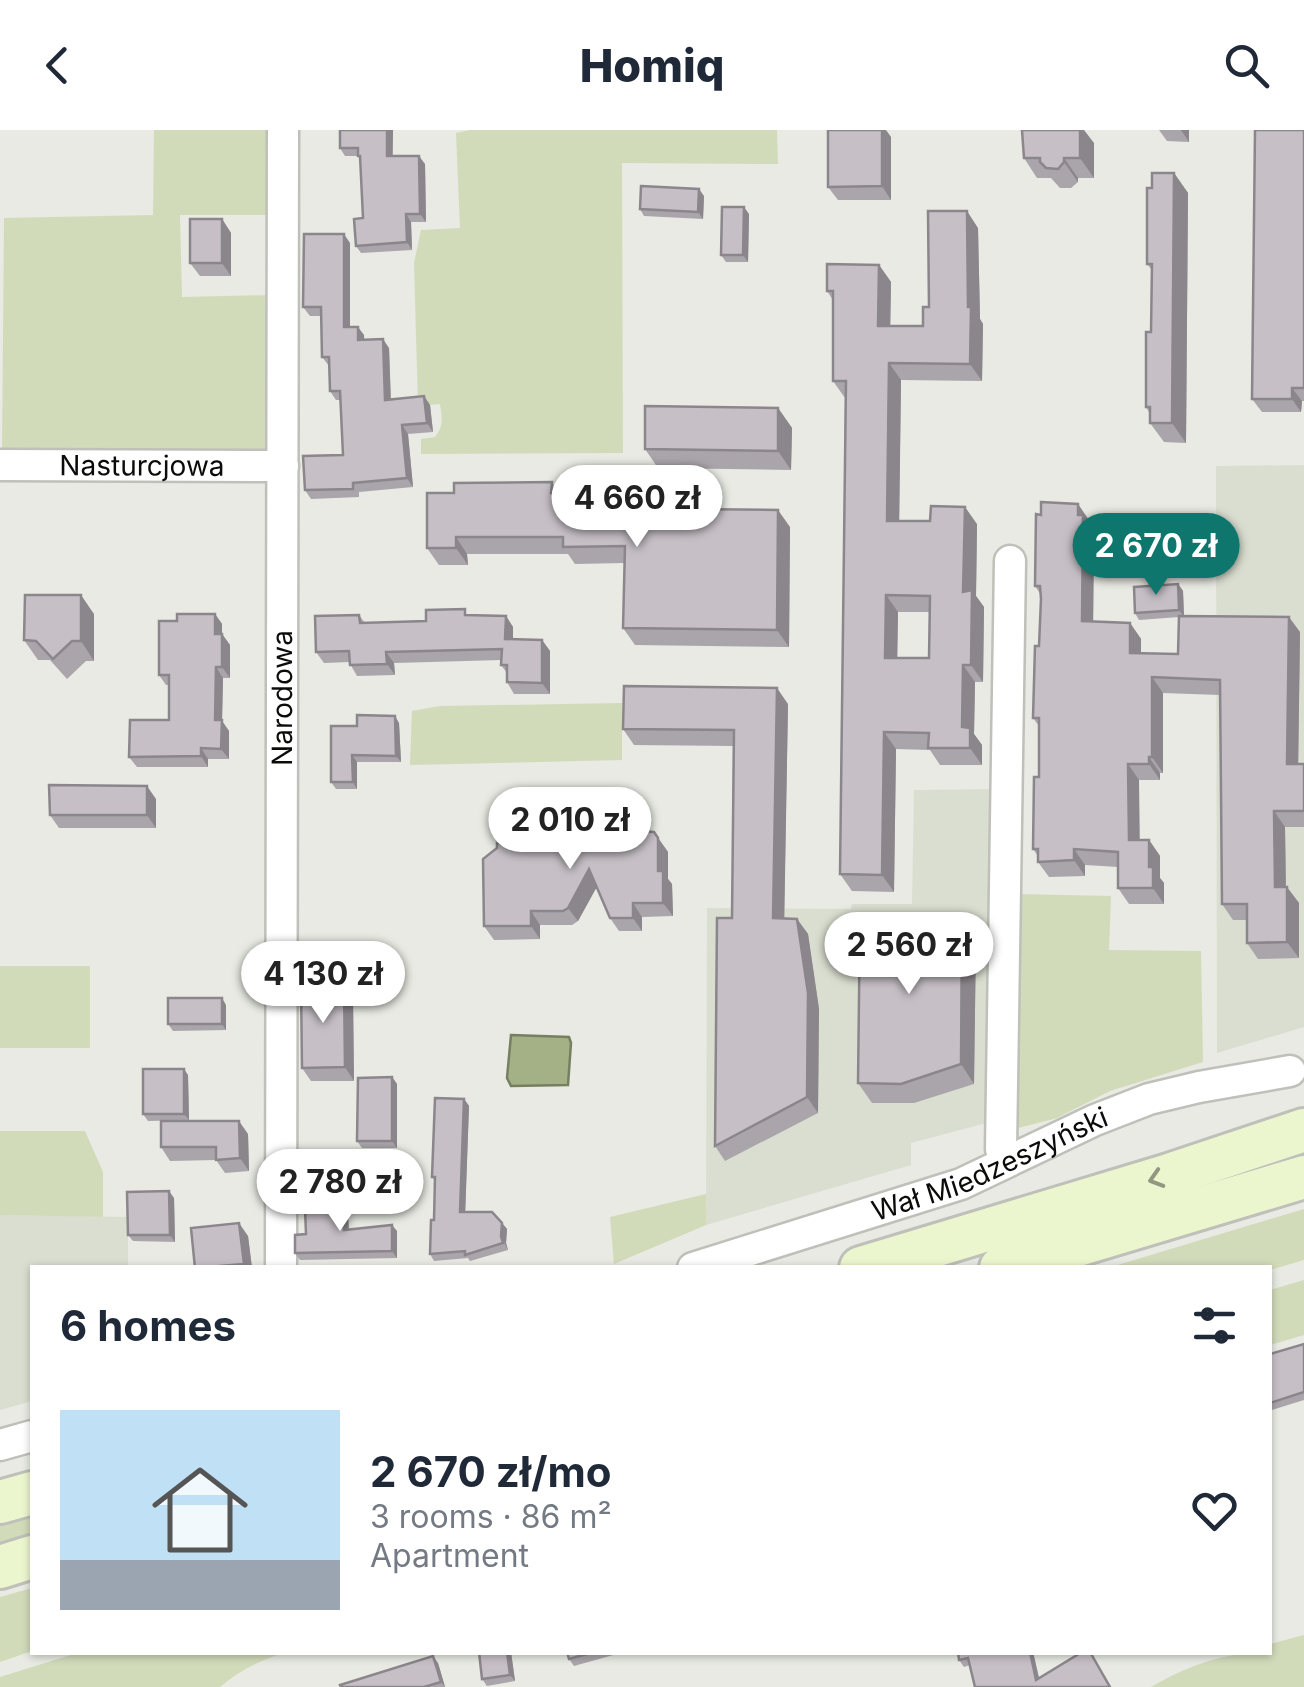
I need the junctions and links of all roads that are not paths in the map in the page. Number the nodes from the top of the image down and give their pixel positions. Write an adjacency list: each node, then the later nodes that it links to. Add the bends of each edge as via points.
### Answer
1 (283, 130): 3 (street, Narodowa)
2 (0, 464): 3 (street, Nasturcjowa)
3 (283, 466): 9 (street, Narodowa)
4 (1010, 561): 7 (street)
5 (1290, 1070): 10 (street, Wał Miedzeszyński, via 1149,1099 960,1184)
6 (1304, 1130): 11 (main road, Wał Miedzeszyński, one-way to 11)
7 (1001, 1149)
8 (1304, 1177): 12 (main road)
9 (280, 1265)
10 (703, 1265)
11 (871, 1265)
12 (1011, 1265)
13 (30, 1437): 14 (street)
14 (0, 1445)
15 (30, 1494): 16 (main road)
16 (0, 1502)
17 (30, 1558): 18 (main road)
18 (0, 1567)

